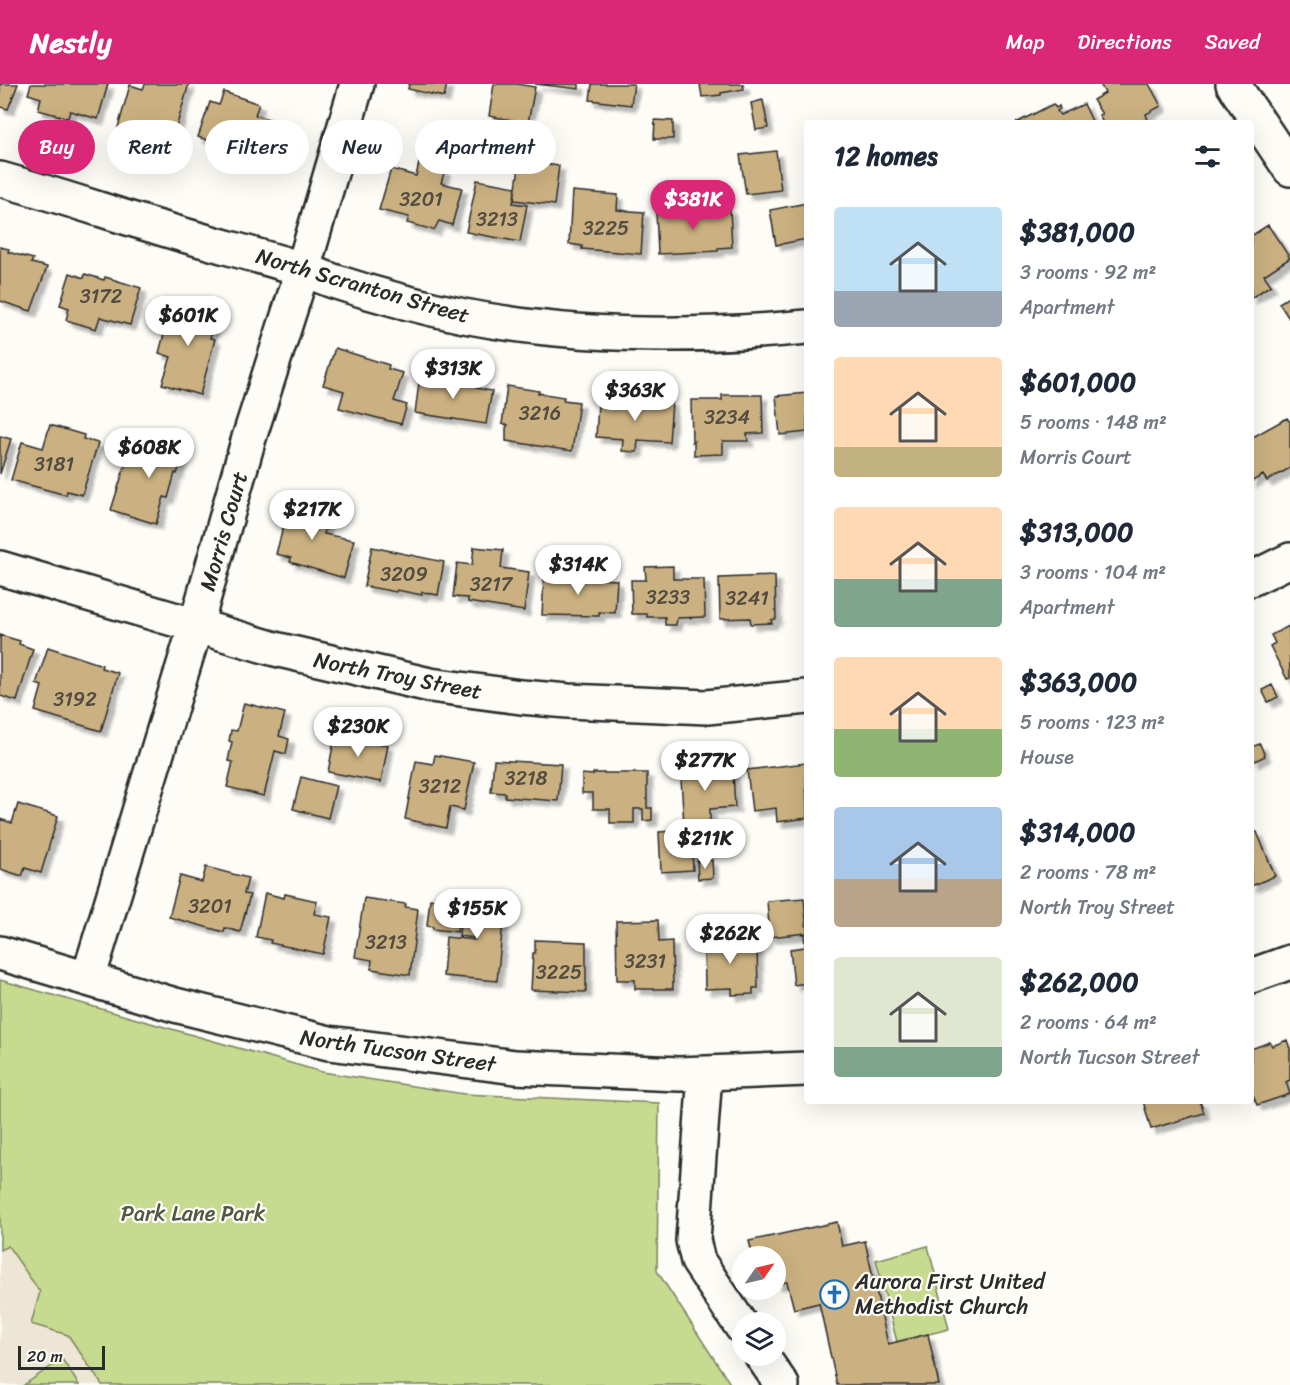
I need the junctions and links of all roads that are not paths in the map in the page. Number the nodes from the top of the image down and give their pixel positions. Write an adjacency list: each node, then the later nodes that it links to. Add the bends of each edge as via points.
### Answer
1 (357, 84): 6 (street, Morris Court)
2 (1233, 84): 3 (street)
3 (1271, 142): 4 (street)
4 (1290, 169)
5 (0, 179): 6 (street, North Scranton Street)
6 (303, 269): 7 (street, North Scranton Street, via 413,304 517,324 646,334); 11 (street, Morris Court, via 249,438)
7 (804, 327)
8 (1290, 560): 10 (street)
9 (0, 568): 11 (street, North Troy Street)
10 (1254, 578)
11 (196, 625): 12 (street, North Troy Street, via 334,664 430,685 521,697 706,707); 16 (street, Morris Court)
12 (804, 697)
13 (0, 953): 16 (street, North Tucson Street)
14 (1290, 962): 15 (street)
15 (1254, 974)
16 (88, 979): 18 (street, North Tucson Street, via 329,1043 515,1067)
17 (804, 1069): 18 (street, North Tucson Street)
18 (705, 1073): 19 (street, via 693,1240 698,1260)
19 (732, 1312)
20 (769, 1366): 21 (street)
21 (782, 1385)

